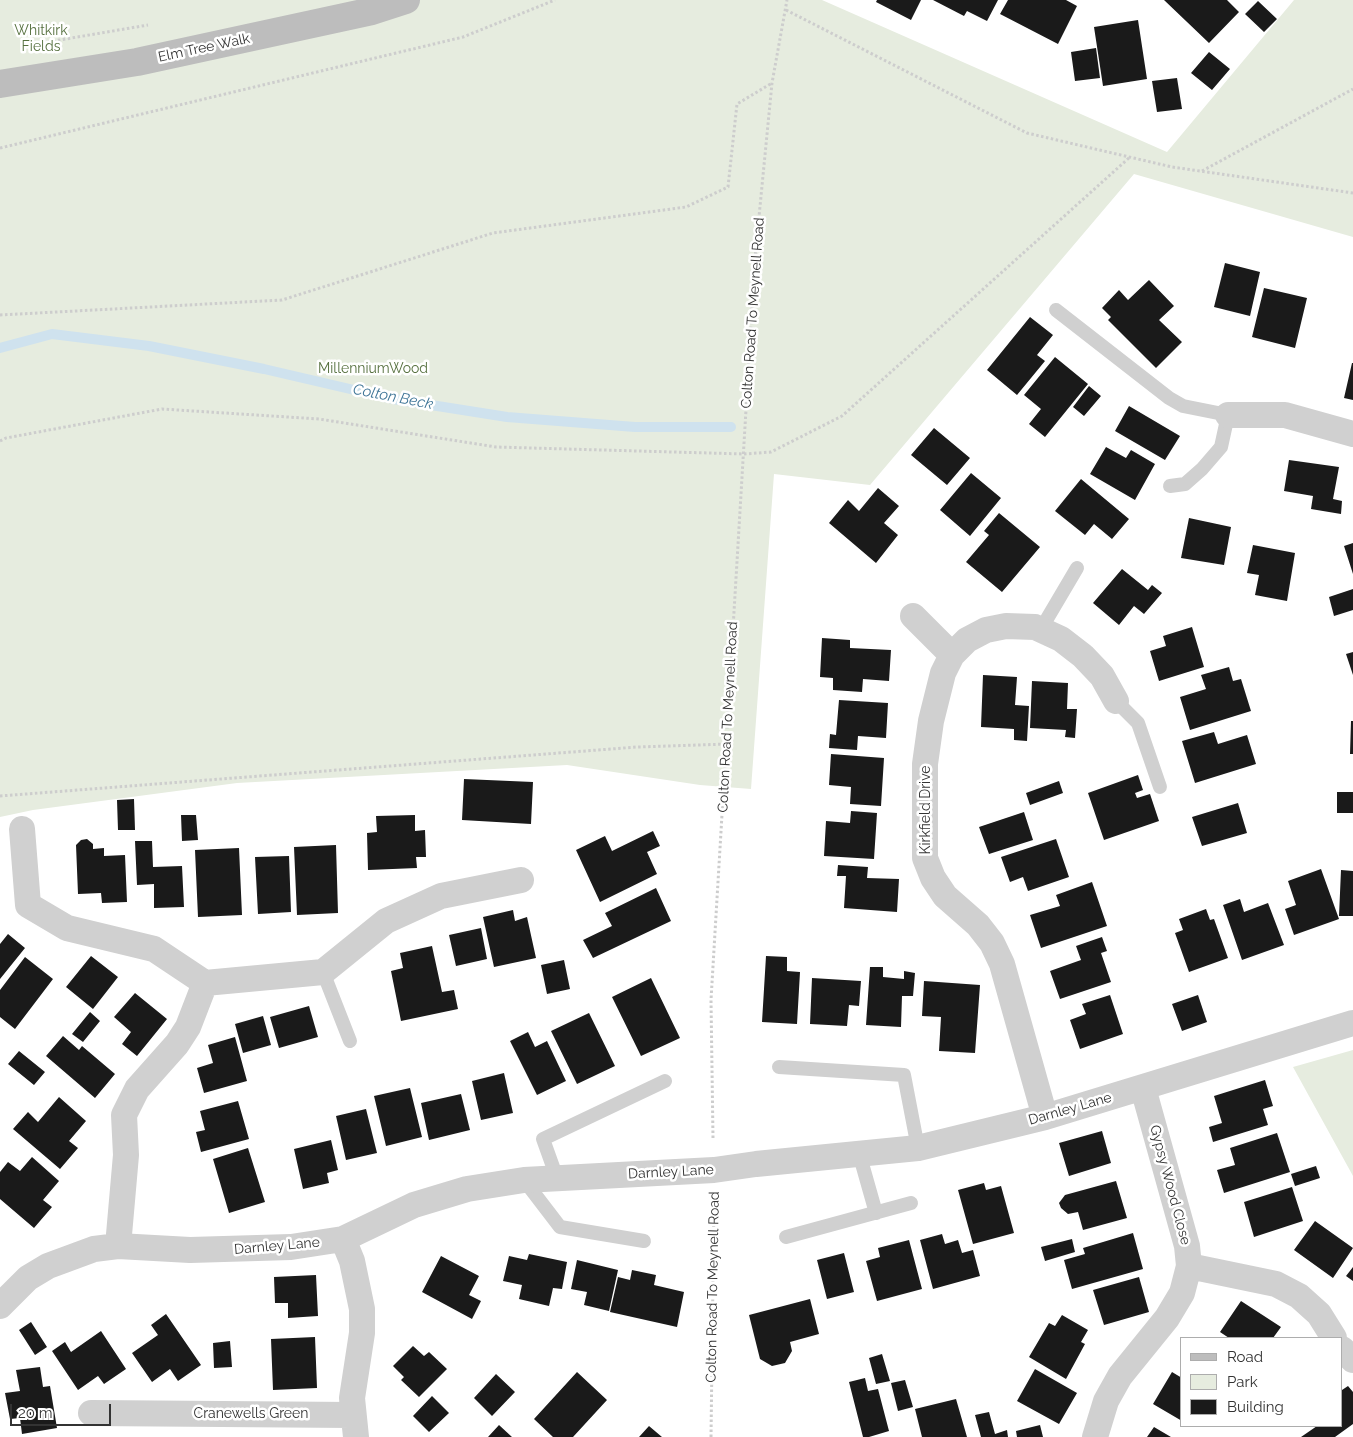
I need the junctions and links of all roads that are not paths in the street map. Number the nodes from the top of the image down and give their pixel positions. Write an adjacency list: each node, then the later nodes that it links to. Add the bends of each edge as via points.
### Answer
1 (406, 0): 2 (street, Elm Tree Walk, via 372,11 137,62)
2 (0, 84)
3 (1056, 310): 4 (lane, via 1169,398 1184,406)
4 (1228, 415): 5 (street, via 1284,415); 6 (lane, via 1221,447 1185,484)
5 (1353, 434)
6 (1170, 486)
7 (1077, 568): 9 (lane)
8 (913, 616): 10 (street)
9 (1040, 629): 10 (street, Kirkfield Drive, via 1006,626 986,630 967,640); 11 (street, Kirkfield Drive, via 1061,639 1083,656 1102,676)
10 (952, 655): 22 (street, Kirkfield Drive, via 943,673 931,721 925,764 926,858 933,878 945,896 978,926 992,943 1002,964)
11 (1116, 701): 12 (lane, via 1138,722)
12 (1160, 787)
13 (22, 830): 16 (street, via 28,905 67,928 154,949)
14 (521, 880): 15 (street, via 441,896 386,921)
15 (323, 972): 16 (street); 18 (lane)
16 (205, 983): 32 (street, via 188,1028 137,1089 124,1115 126,1155)
17 (1353, 1023): 21 (street, Darnley Lane)
18 (350, 1041)
19 (779, 1067): 23 (lane, via 904,1075)
20 (665, 1081): 25 (lane, via 543,1139)
21 (1143, 1088): 22 (street, Darnley Lane); 33 (street, Gypsy Wood Close, via 1187,1246)
22 (1045, 1117): 23 (street, Darnley Lane)
23 (918, 1148): 24 (street, Darnley Lane)
24 (859, 1153): 25 (street, Darnley Lane, via 714,1170); 28 (lane)
25 (557, 1178): 26 (street, Darnley Lane)
26 (524, 1180): 30 (street, Darnley Lane, via 467,1188 414,1205); 31 (lane, via 560,1227)
27 (911, 1203): 28 (lane)
28 (876, 1213): 29 (lane)
29 (786, 1237)
30 (343, 1239): 32 (street, Darnley Lane, via 241,1250); 39 (street, via 352,1261 362,1309 362,1333 354,1381)
31 (644, 1241)
32 (118, 1246): 34 (street, Darnley Lane, via 94,1249 48,1266 28,1278)
33 (1188, 1266): 35 (street, via 1276,1284 1299,1296 1319,1314); 40 (street, Gypsy Wood Close, via 1182,1293 1120,1376 1106,1401)
34 (0, 1306)
35 (1333, 1337)
36 (1343, 1350): 37 (street)
37 (1353, 1360)
38 (90, 1413): 39 (street, Cranewells Green)
39 (354, 1426)
40 (1095, 1437)

